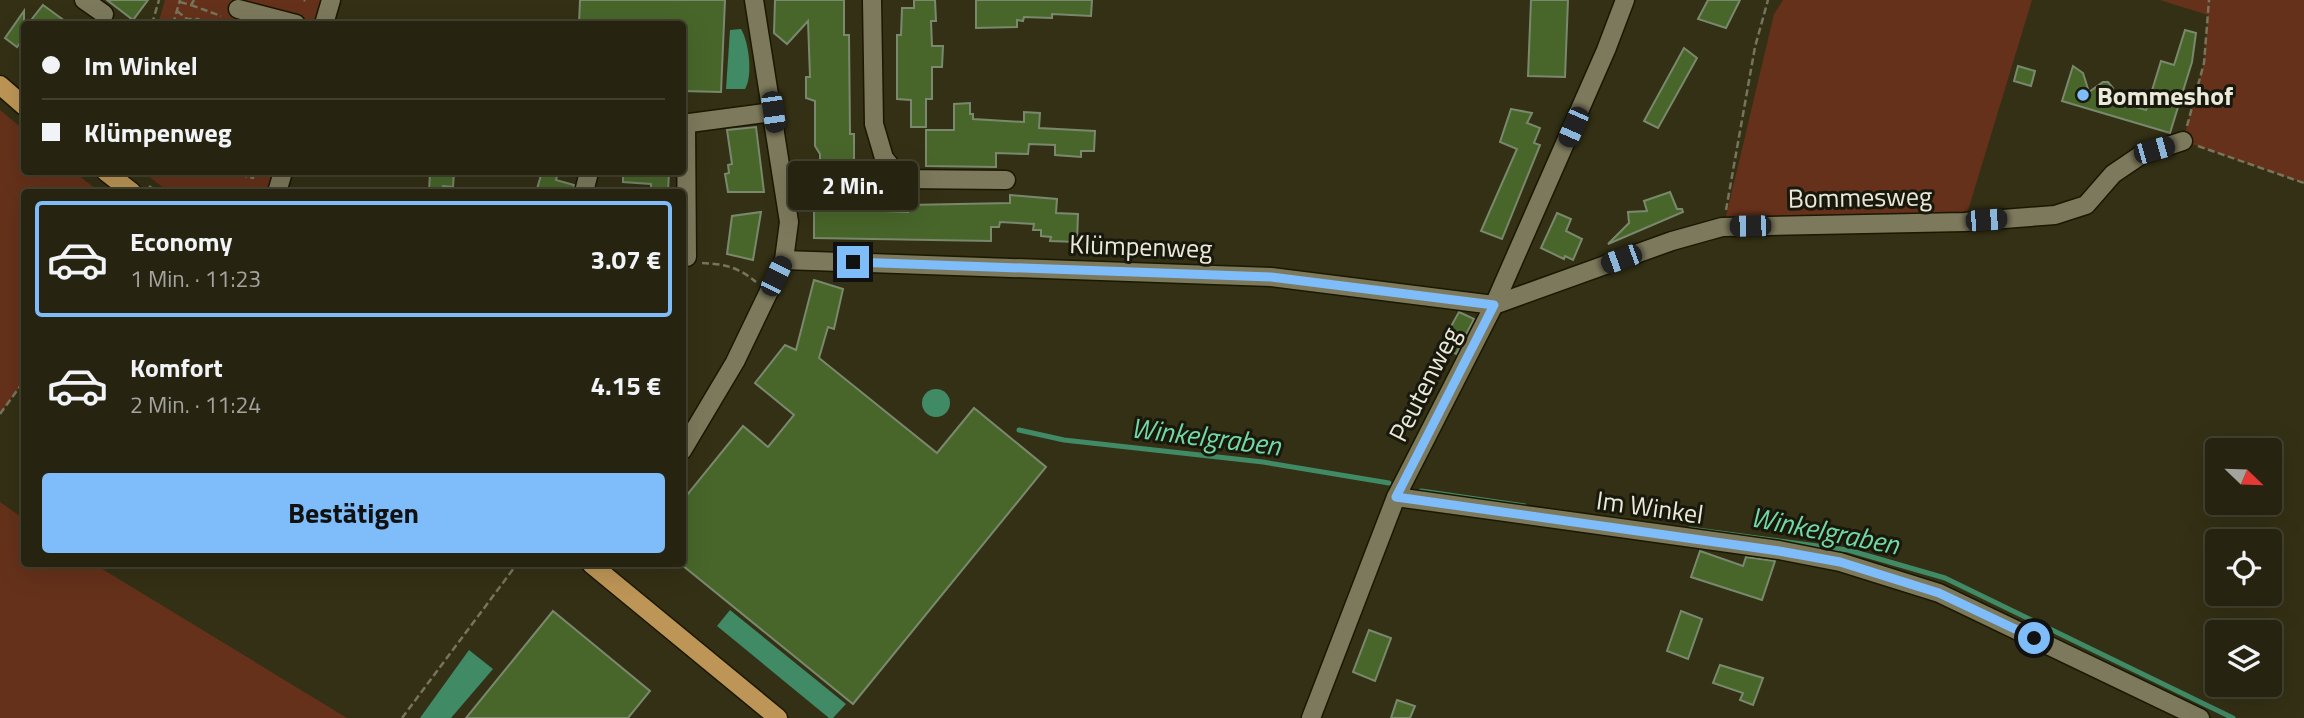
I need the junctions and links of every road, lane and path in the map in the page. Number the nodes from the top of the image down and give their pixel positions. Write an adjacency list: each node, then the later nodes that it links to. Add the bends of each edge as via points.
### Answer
1 (84, 0): 14 (street)
2 (159, 0): 16 (path)
3 (194, 0): 11 (path)
4 (331, 0): 20 (street)
5 (754, 0): 23 (street)
6 (872, 0): 27 (street, via 874,124 884,158 901,179)
7 (1625, 0): 35 (street, Peutenweg)
8 (1768, 0): 31 (path, via 1755,47)
9 (2208, 0): 25 (path, via 2204,63)
10 (180, 1): 11 (path); 12 (path)
11 (191, 5): 13 (path)
12 (177, 11): 15 (path, via 187,19); 17 (path)
13 (233, 13): 19 (street)
14 (104, 14)
15 (198, 19): 18 (path)
16 (153, 21)
17 (174, 21)
18 (206, 21)
19 (279, 21)
20 (325, 21)
21 (0, 85): 22 (main road)
22 (21, 103)
23 (773, 112): 24 (street); 33 (street, via 789,222)
24 (686, 124)
25 (2183, 141): 28 (path); 31 (street, Bommesweg, via 2141,155 2113,174 2086,205 2055,215 1964,222)
26 (110, 175): 29 (main road)
27 (1006, 180)
28 (2304, 183)
29 (128, 189)
30 (686, 213): 32 (street)
31 (1723, 227): 35 (street, Bommesweg)
32 (687, 257): 34 (path, via 692,263 738,268)
33 (784, 260): 34 (street); 35 (street, Klümpenweg, via 1271,277)
34 (768, 292): 38 (street, via 735,362)
35 (1494, 305): 39 (street, Peutenweg)
36 (21, 385): 37 (path)
37 (0, 414)
38 (686, 444)
39 (1396, 497): 44 (street, Peutenweg); 45 (street, Im Winkel, via 1840,562 1939,593)
40 (515, 567): 42 (path)
41 (601, 567): 43 (main road)
42 (402, 718)
43 (778, 718)
44 (1311, 718)
45 (2200, 718)

